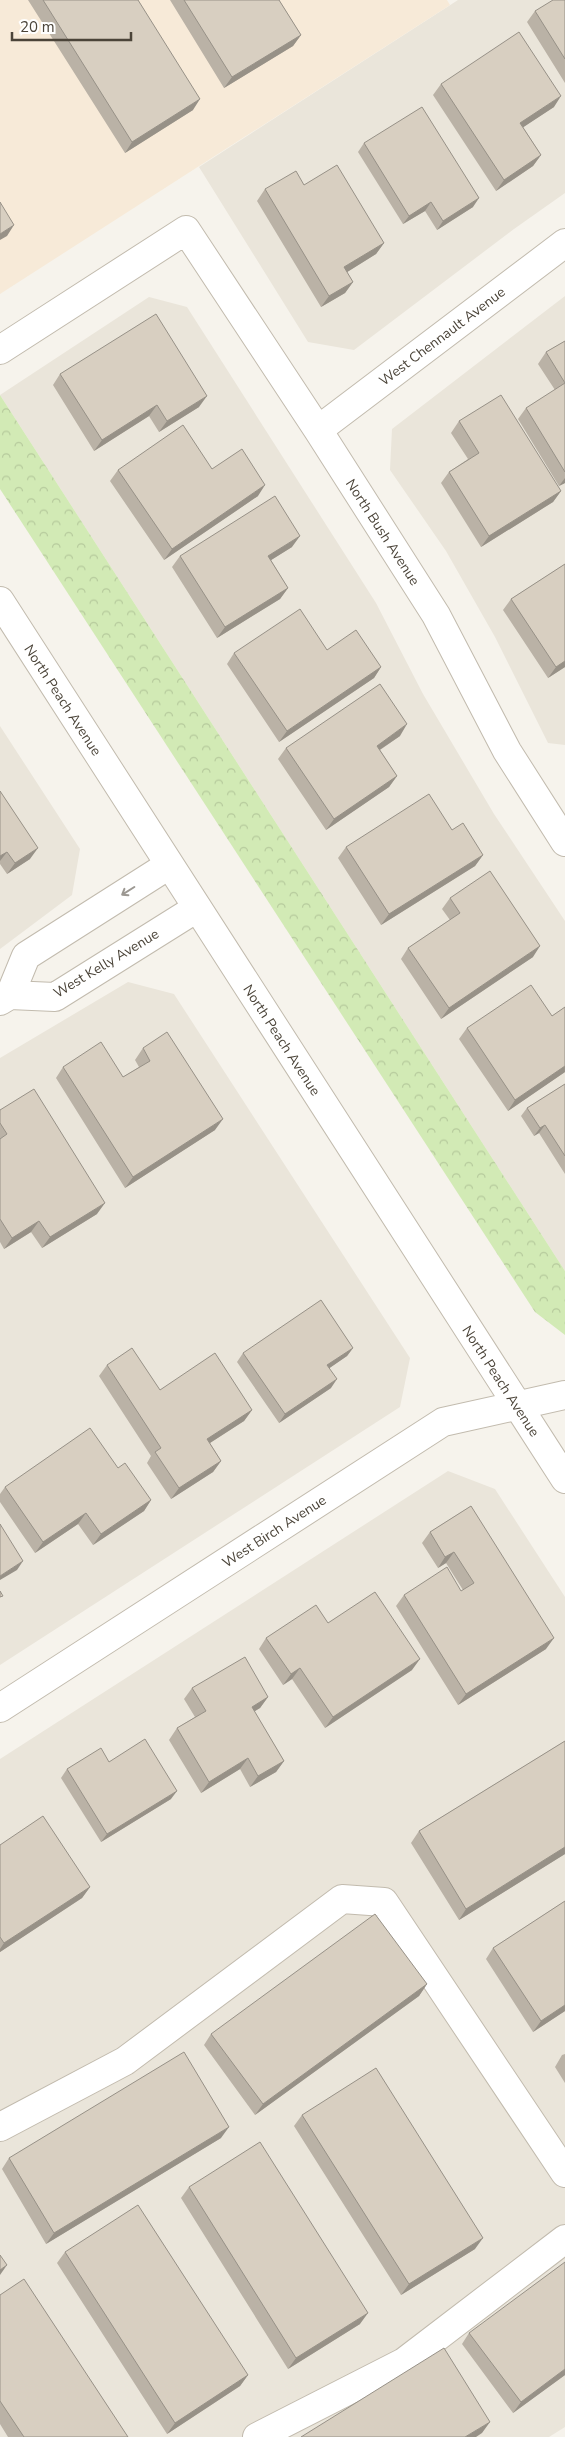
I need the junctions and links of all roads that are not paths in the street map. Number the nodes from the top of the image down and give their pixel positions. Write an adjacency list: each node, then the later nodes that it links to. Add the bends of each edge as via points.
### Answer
1 (565, 243): 3 (street, West Chennault Avenue)
2 (0, 350): 3 (street, North Bush Avenue, via 186,230)
3 (318, 430): 5 (street, North Bush Avenue, via 436,615 507,751)
4 (0, 601): 6 (street, North Peach Avenue)
5 (562, 831)
6 (169, 865): 7 (street, North Peach Avenue); 8 (street, West Kelly Avenue, one-way to 8, via 26,956)
7 (197, 908): 8 (street, West Kelly Avenue, via 55,997); 10 (street, North Peach Avenue)
8 (5, 998)
9 (565, 1395): 10 (street, West Birch Avenue)
10 (517, 1406): 11 (street, North Peach Avenue); 12 (street, West Birch Avenue, via 443,1422)
11 (565, 1479)
12 (0, 1708)
13 (0, 2127): 14 (street, via 125,2061 342,1899 384,1902)
14 (565, 2173)
15 (565, 2239): 16 (street, via 404,2362)
16 (256, 2437)

